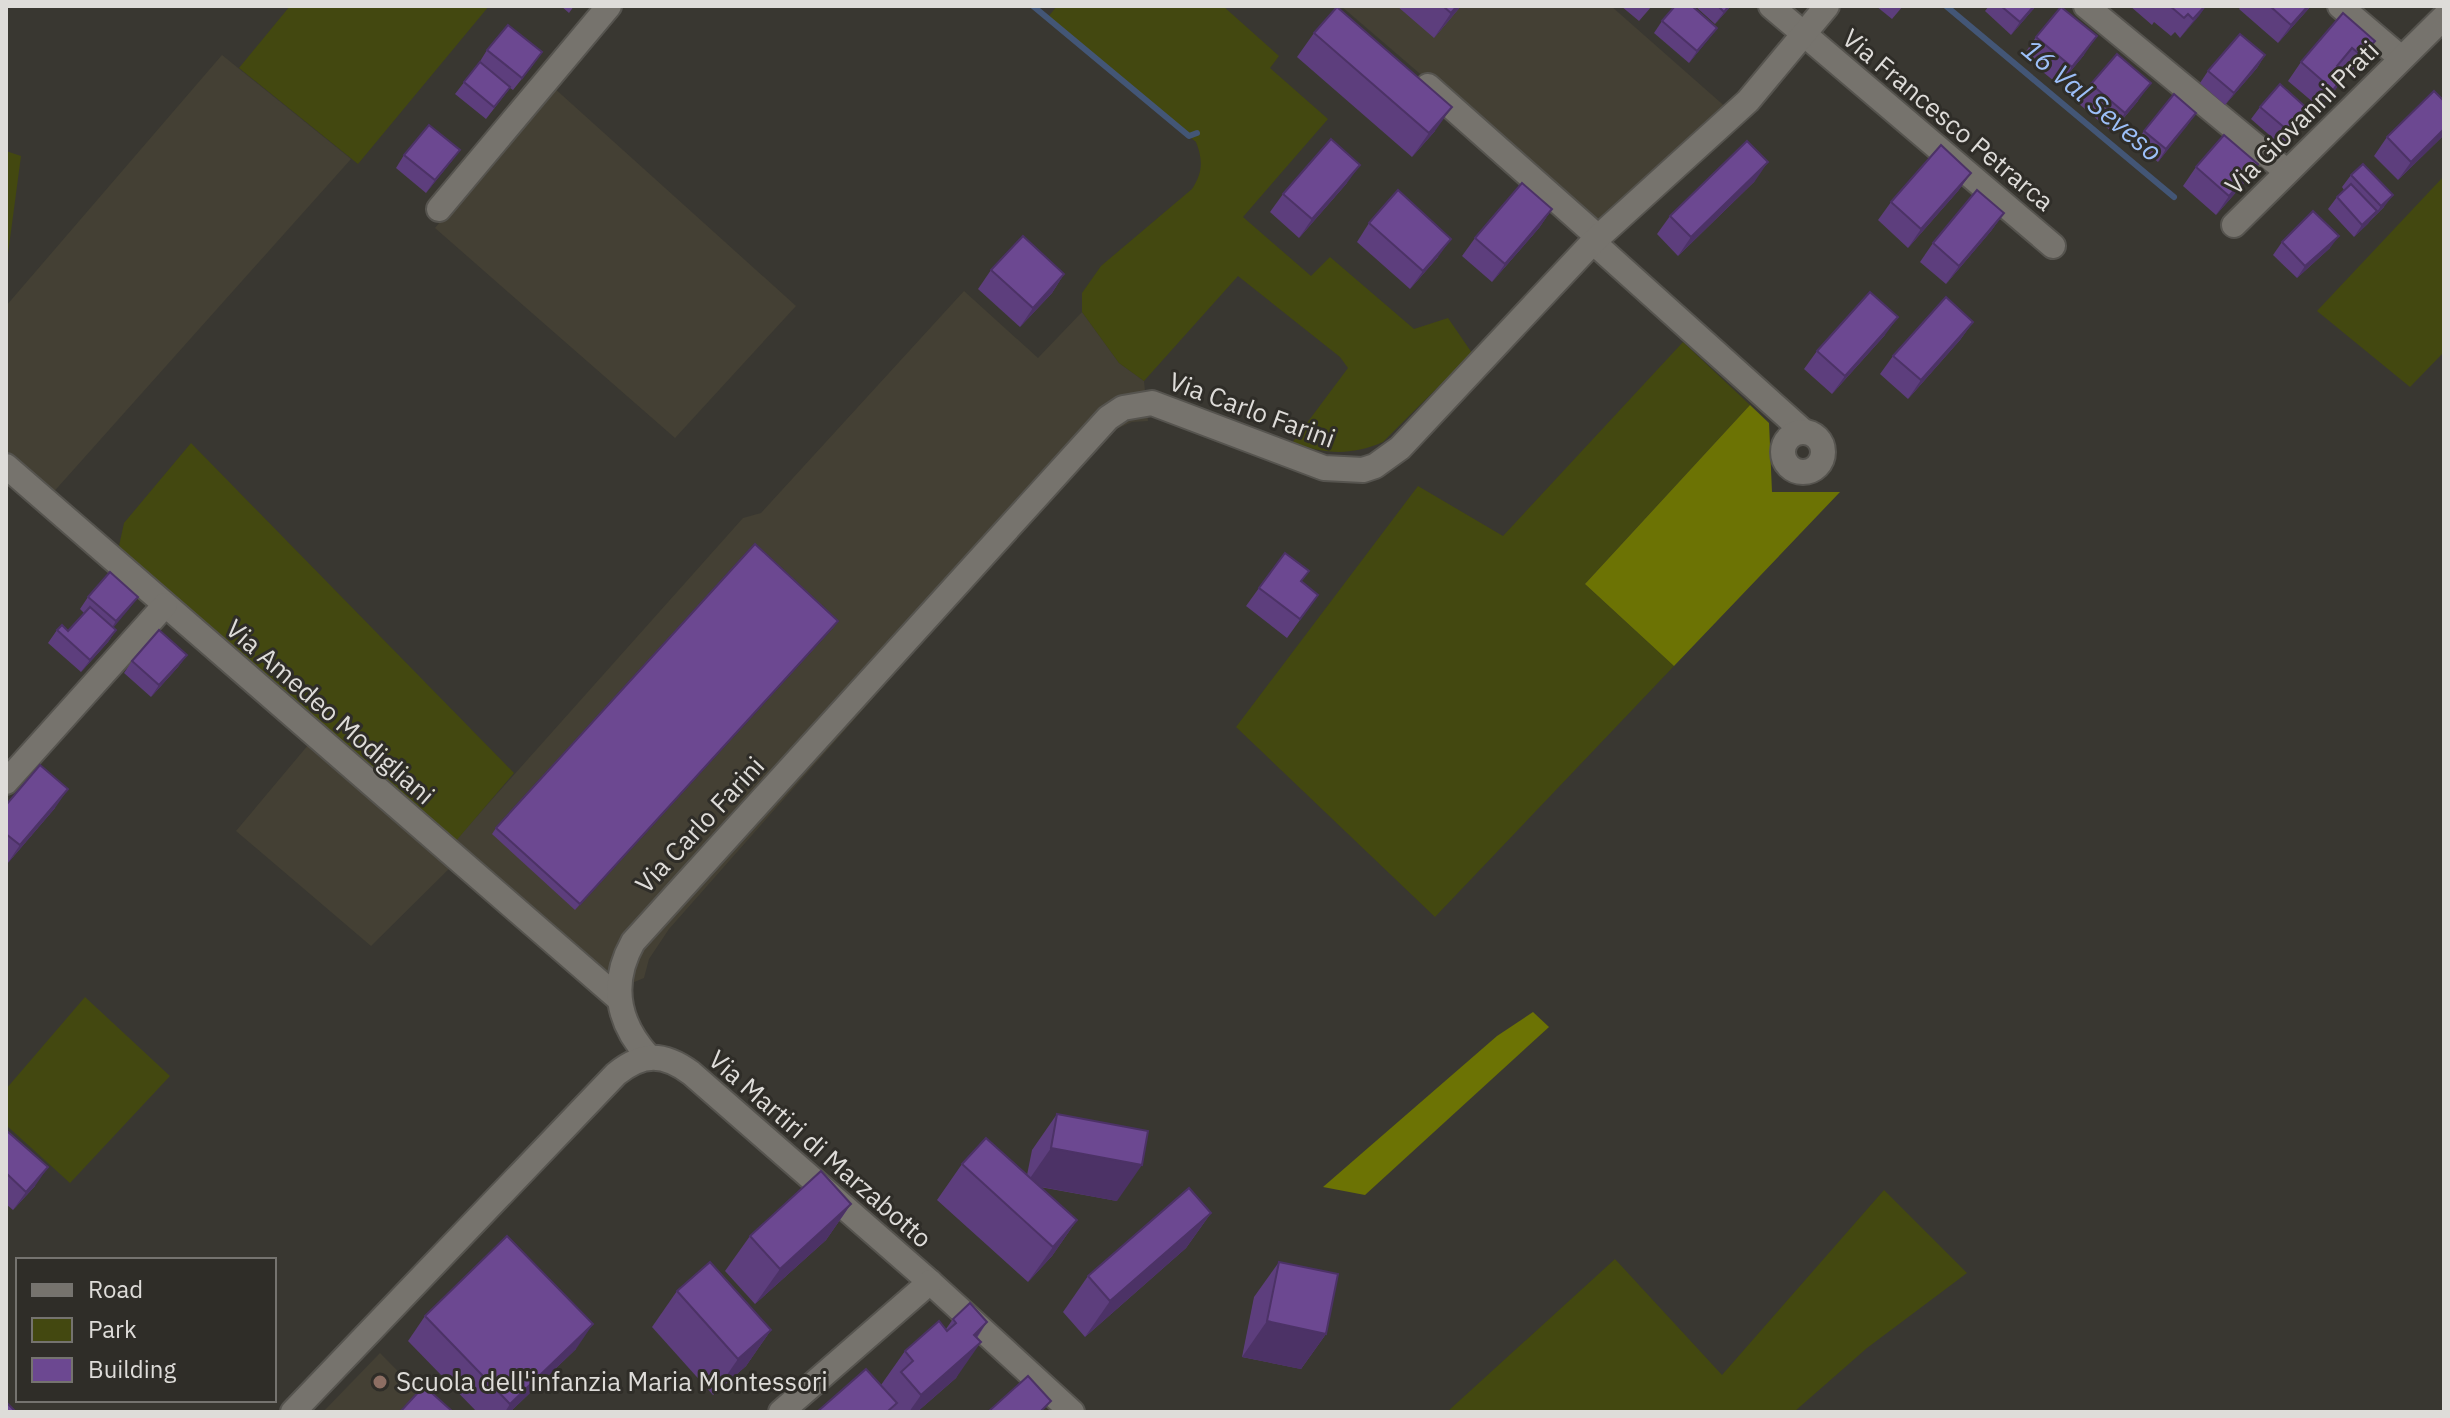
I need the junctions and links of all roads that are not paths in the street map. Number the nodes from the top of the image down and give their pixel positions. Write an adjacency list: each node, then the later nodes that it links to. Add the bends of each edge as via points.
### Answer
1 (609, 6): 11 (street)
2 (1771, 6): 7 (street, Via Francesco Petrarca)
3 (1827, 6): 7 (street, Via Carlo Farini)
4 (2086, 6): 10 (street)
5 (2340, 6): 8 (street)
6 (2444, 17): 8 (street, Via Giovanni Prati)
7 (1803, 34): 13 (street, Via Carlo Farini, via 1728,122); 14 (street, Via Francesco Petrarca)
8 (2401, 58): 10 (street, Via Giovanni Prati)
9 (1405, 66): 13 (street)
10 (2286, 171): 12 (street, Via Giovanni Prati)
11 (439, 209)
12 (2234, 225)
13 (1595, 239): 15 (street, via 1770,401); 19 (street, Via Carlo Farini, via 1400,448 1375,466 1353,471 1324,468 1152,403 1123,408 1108,418 644,928 625,955)
14 (2053, 246)
15 (1794, 438)
16 (6, 466): 17 (street, Via Amedeo Modigliani)
17 (165, 605): 18 (street); 19 (street, Via Amedeo Modigliani)
18 (6, 782)
19 (619, 999): 20 (street, Via Carlo Farini, via 627,1029)
20 (648, 1056): 21 (street, Via Martiri di Marzabotto, via 665,1057 691,1073); 22 (street, via 616,1074)
21 (930, 1282): 23 (street); 24 (street, Via Martiri di Marzabotto)
22 (293, 1412)
23 (781, 1412)
24 (1072, 1412)

